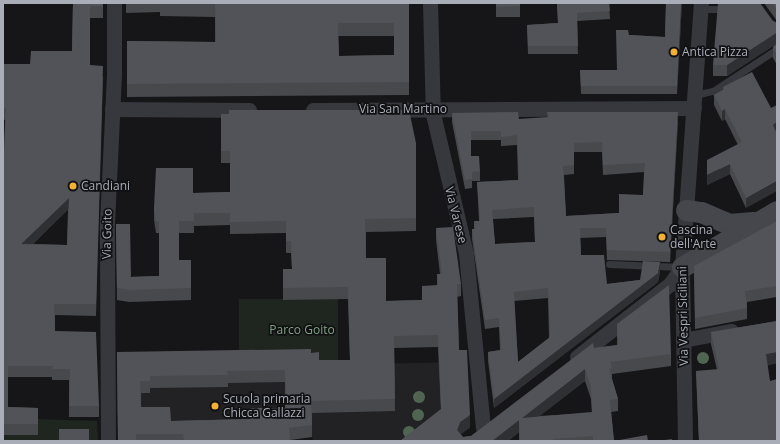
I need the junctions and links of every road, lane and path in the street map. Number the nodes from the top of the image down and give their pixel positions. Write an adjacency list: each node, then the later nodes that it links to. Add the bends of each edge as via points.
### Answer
1 (114, 3): 7 (street, Via Goito)
2 (430, 3): 8 (street, Via Varese)
3 (732, 3): 4 (lane, via 721,9)
4 (701, 6): 6 (street, Via Vespri Siciliani)
5 (777, 49): 6 (lane)
6 (694, 102): 8 (street, Via San Martino); 11 (street, Via Vespri Siciliani)
7 (112, 109): 9 (street); 22 (street, Via Goito, via 107,223)
8 (432, 109): 10 (street, Via San Martino); 20 (street, Via Varese, via 466,254)
9 (265, 110)
10 (297, 110)
11 (686, 210): 13 (street, via 701,212 729,224); 15 (street, Via Vespri Siciliani)
12 (777, 211): 13 (street)
13 (756, 222): 15 (street)
14 (609, 264): 15 (lane)
15 (682, 267): 17 (street, Via Vespri Siciliani); 18 (street, via 670,284)
16 (746, 328): 17 (street)
17 (683, 340): 23 (street, Via Vespri Siciliani)
18 (562, 368)
19 (500, 415): 20 (street)
20 (482, 428): 21 (street)
21 (469, 438)
22 (108, 441)
23 (685, 441)

